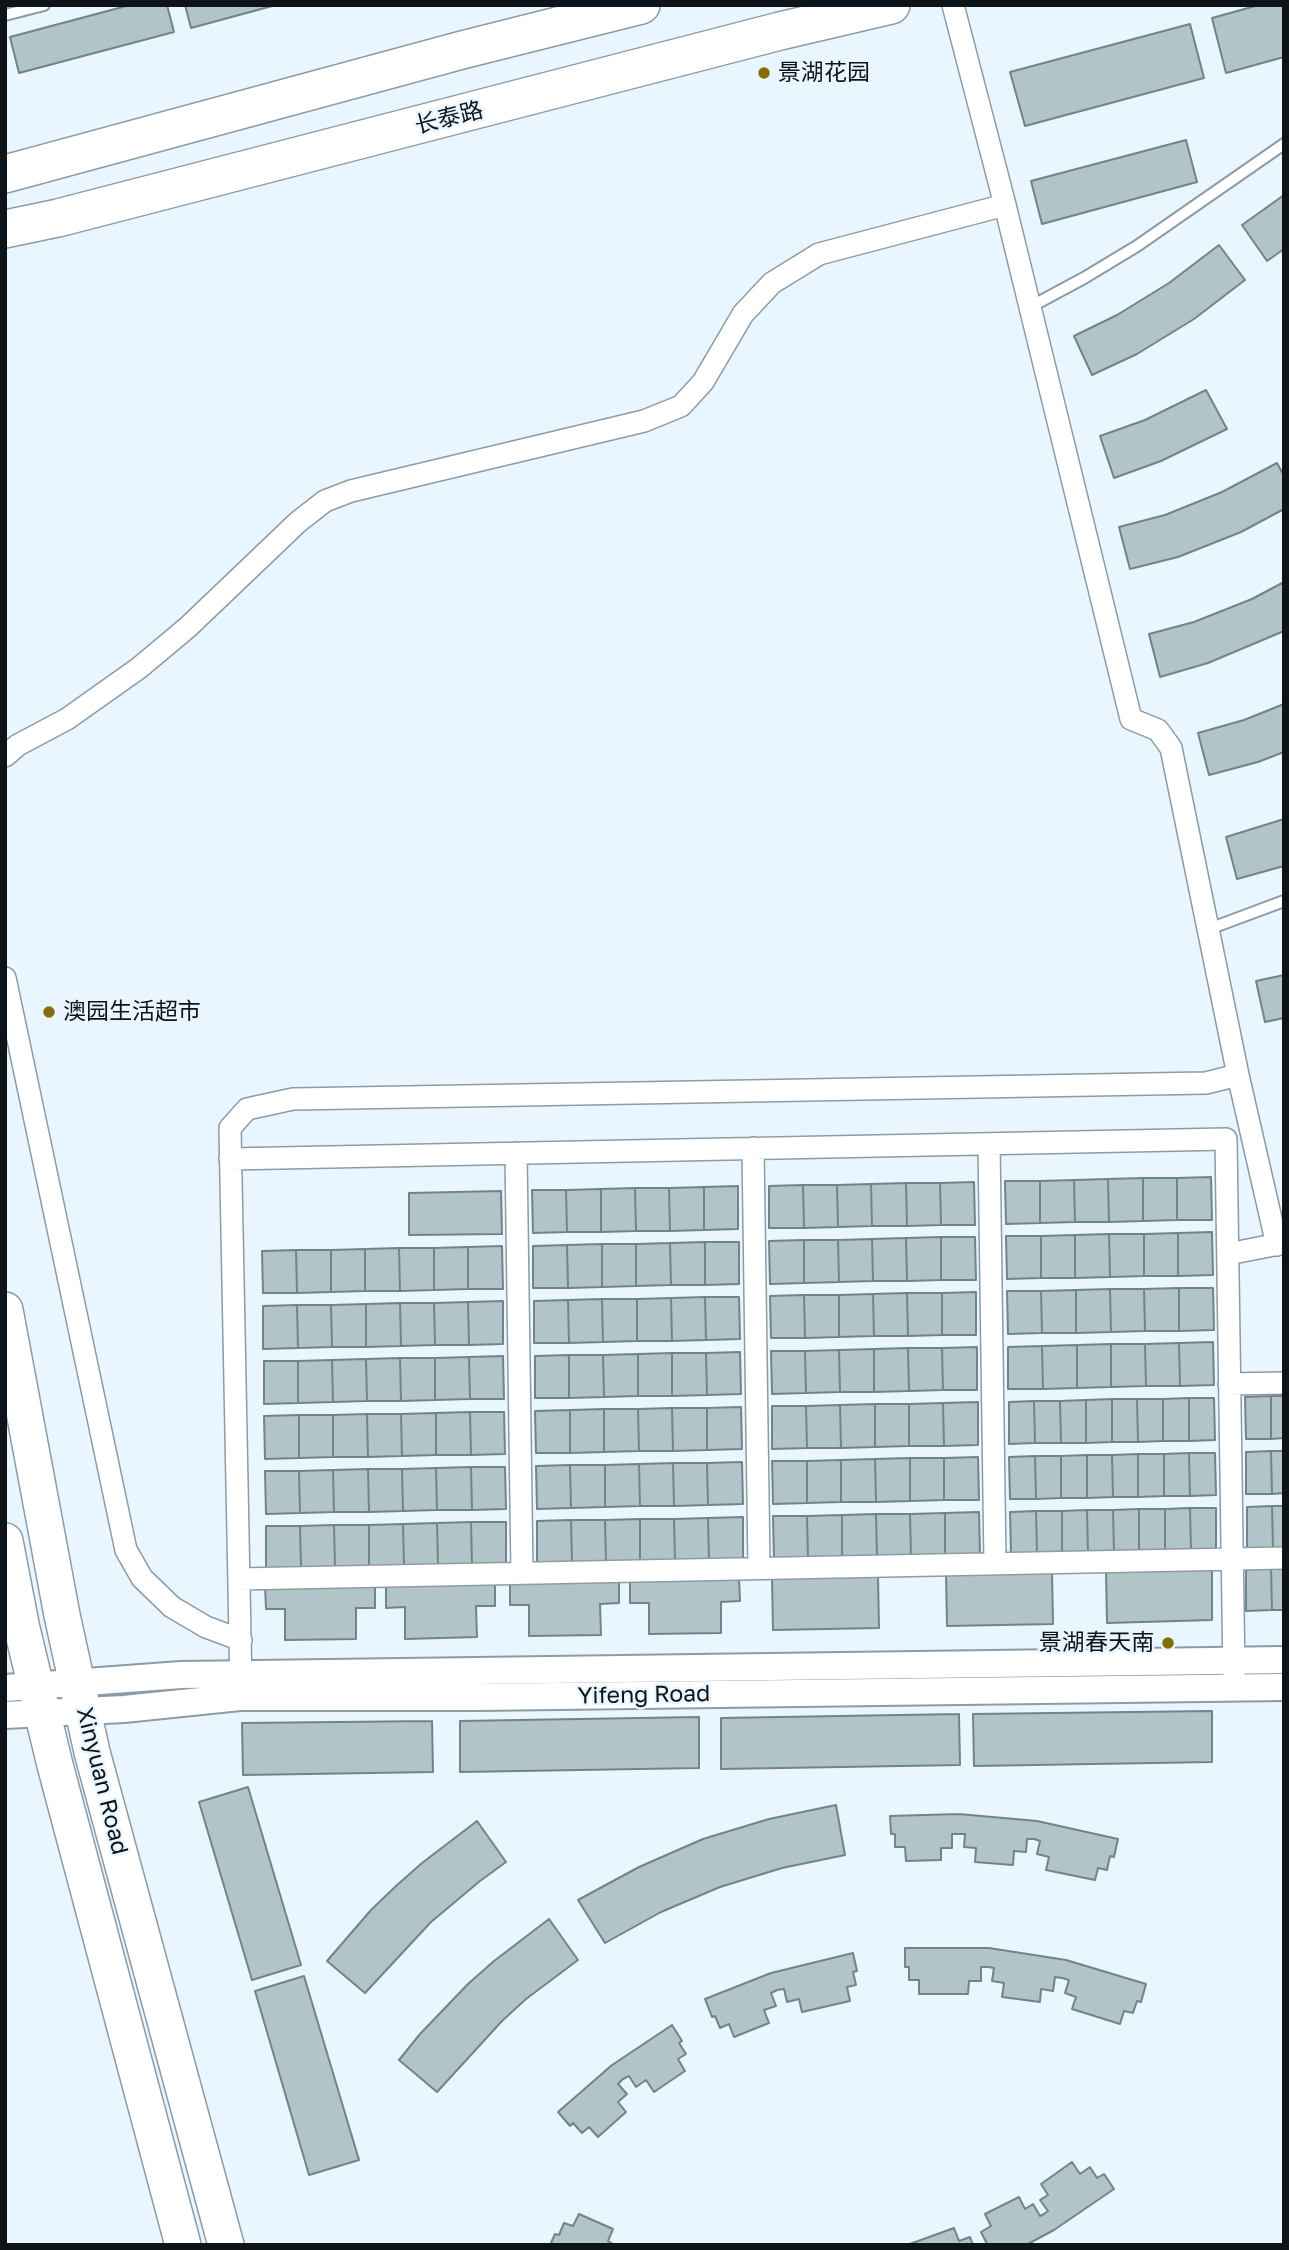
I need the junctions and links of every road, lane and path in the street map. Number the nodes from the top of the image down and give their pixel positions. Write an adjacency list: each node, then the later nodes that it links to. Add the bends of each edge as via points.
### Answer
1 (44, 5): 5 (lane)
2 (641, 5): 7 (highway)
3 (891, 5): 9 (highway, 长泰路)
4 (953, 5): 8 (street)
5 (5, 15)
6 (1284, 145): 10 (lane, via 1137,246)
7 (5, 174)
8 (1005, 205): 10 (street); 11 (street, via 819,254 772,283 743,314 703,382 681,406 644,421 325,501 139,668)
9 (5, 229)
10 (1030, 307): 13 (street, via 1131,719 1158,730 1171,748)
11 (5, 756)
12 (1284, 901): 13 (lane)
13 (1209, 929): 15 (street)
14 (5, 978): 32 (street, via 127,1550 142,1578 172,1606 206,1628)
15 (1238, 1075): 19 (street, via 1206,1083 293,1099 247,1109 230,1128); 20 (street)
16 (989, 1144): 17 (street); 21 (street, via 1226,1139); 28 (street)
17 (753, 1148): 18 (street); 29 (street)
18 (516, 1153): 19 (street); 30 (street)
19 (230, 1159): 31 (street)
20 (1280, 1244): 21 (street)
21 (1227, 1254): 24 (street)
22 (5, 1310): 39 (main road, Xinyuan Road)
23 (1284, 1383): 24 (street)
24 (1229, 1384): 27 (street)
25 (5, 1541): 38 (main road, Xinyuan Road, via 22,1629)
26 (1284, 1558): 27 (street)
27 (1232, 1559): 28 (street); 34 (street)
28 (995, 1564): 29 (street)
29 (759, 1568): 30 (street)
30 (522, 1573): 31 (street)
31 (239, 1578): 32 (street)
32 (241, 1640): 35 (street)
33 (1284, 1660): 34 (street, Yifeng Road)
34 (1233, 1661): 35 (street, Yifeng Road); 37 (street)
35 (241, 1686): 37 (street, Yifeng Road, via 477,1697); 39 (street, Yifeng Road)
36 (1284, 1687): 37 (street, Yifeng Road)
37 (1234, 1688)
38 (28, 1696): 39 (street, Yifeng Road); 40 (street, Yifeng Road); 41 (main road, Xinyuan Road)
39 (80, 1696): 42 (main road, Xinyuan Road)
40 (5, 1716)
41 (183, 2245)
42 (226, 2245)

